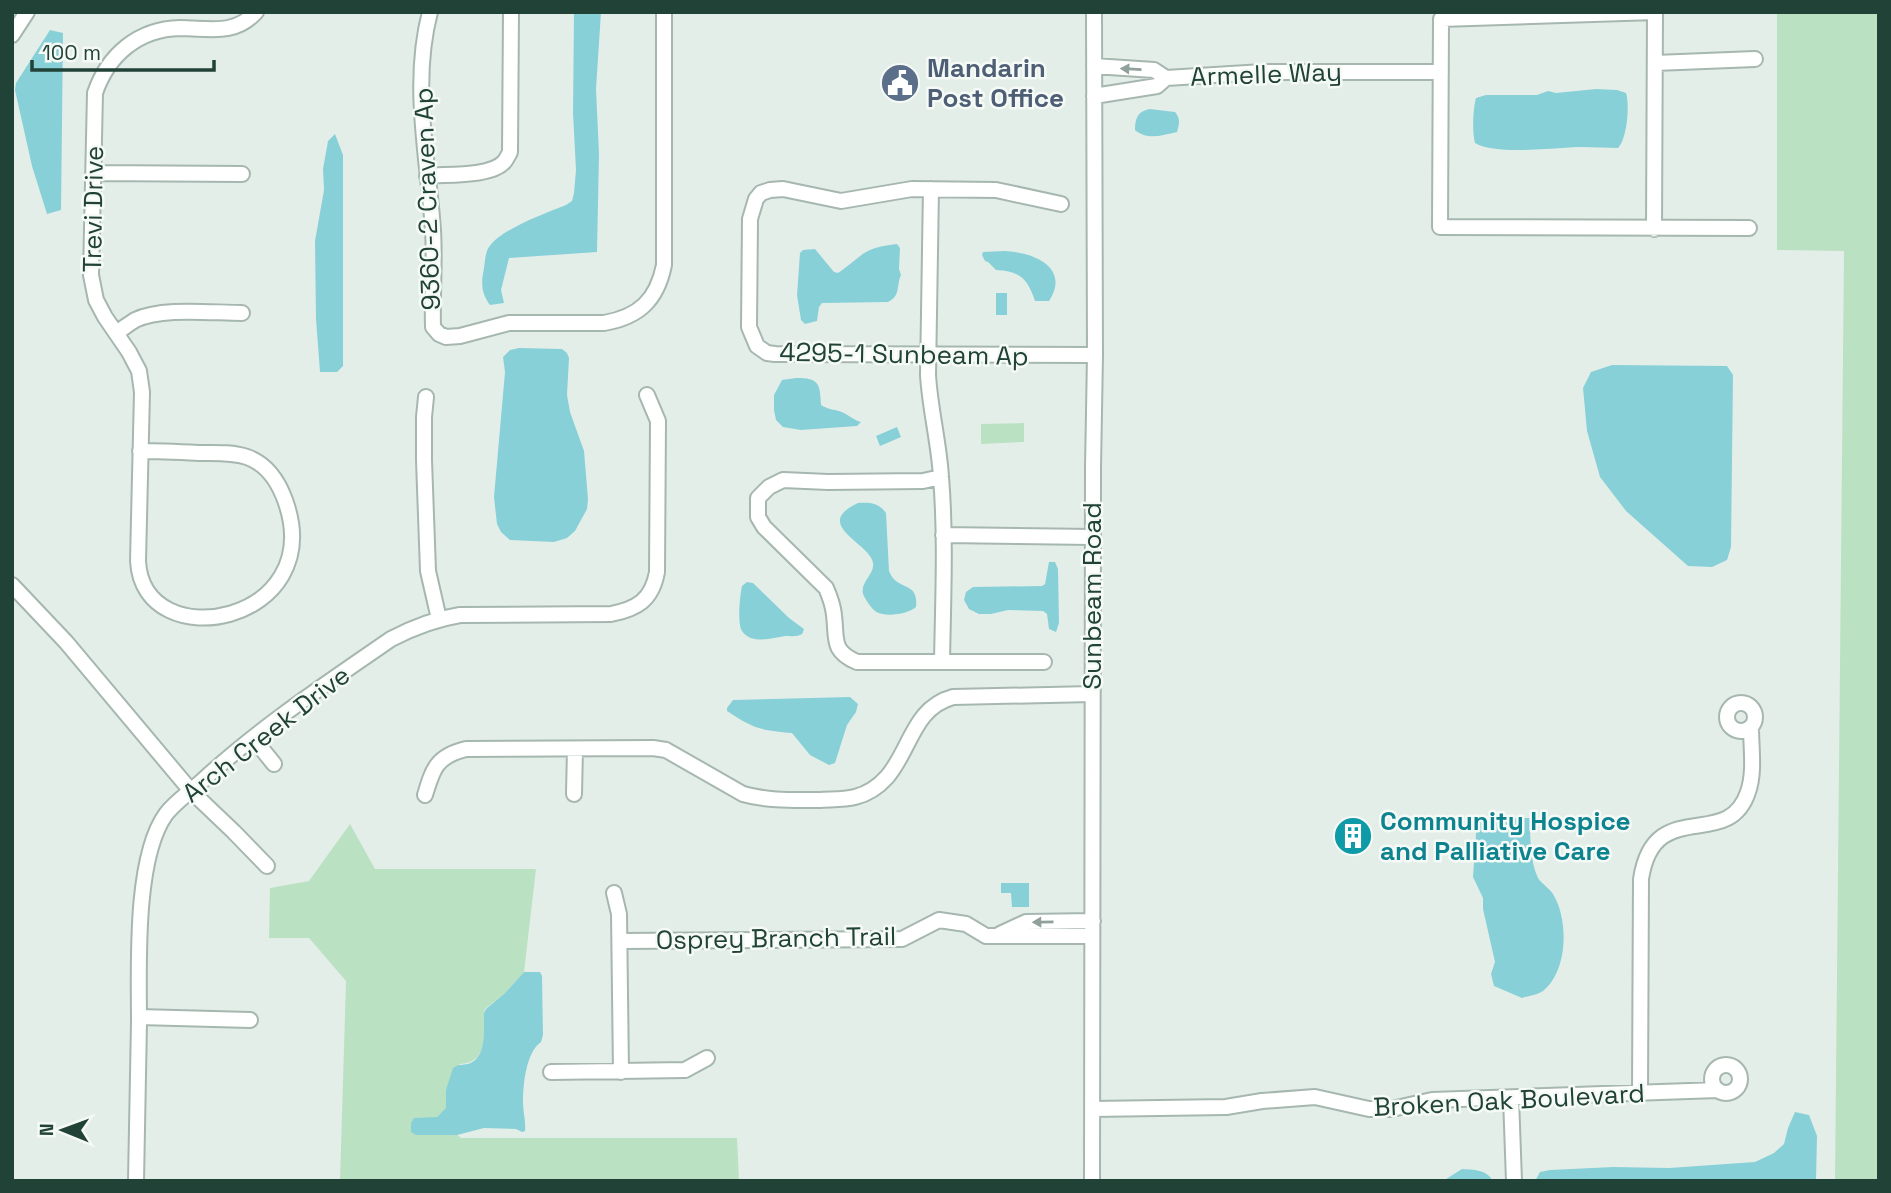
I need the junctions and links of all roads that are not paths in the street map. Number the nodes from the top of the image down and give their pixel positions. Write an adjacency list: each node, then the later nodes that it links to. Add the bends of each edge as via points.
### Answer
1 (27, 12): 7 (street)
2 (256, 12): 14 (street, Trevi Drive, via 249,20 219,30 158,31 131,42 117,54 95,93)
3 (430, 12): 16 (street, 9360-2 Craven Ap, via 420,102)
4 (511, 12): 16 (street, via 510,152 505,161 485,172)
5 (664, 12): 16 (street, 9360-2 Craven Ap, via 664,265 661,281 645,306 618,321 604,323 509,323 460,336 439,334 433,327 433,232)
6 (1094, 12): 10 (street, Sunbeam Road)
7 (12, 35)
8 (1755, 59): 9 (street)
9 (1655, 64): 11 (street, via 1655,12 1441,19); 20 (street)
10 (1094, 66): 12 (street, one-way to 10, via 1154,70); 13 (street, Sunbeam Road)
11 (1441, 72): 12 (street, Armelle Way, via 1263,72); 20 (street, via 1440,227)
12 (1167, 78): 13 (street, Armelle Way, via 1157,86)
13 (1094, 96): 24 (street, Sunbeam Road)
14 (94, 173): 15 (street); 22 (street, Trevi Drive, via 92,285)
15 (242, 174)
16 (427, 176)
17 (930, 189): 18 (street, 4295-1 Sunbeam Ap, via 996,190); 23 (street); 23 (street, 4295-1 Sunbeam Ap, via 841,201 783,189 761,193 752,209 749,260 749,327 757,346 767,353)
18 (1061, 204)
19 (1749, 228): 20 (street)
20 (1654, 229)
21 (242, 313): 22 (street, via 151,315)
22 (116, 333): 27 (street, Trevi Drive, via 139,371)
23 (928, 355): 24 (street, 4295-1 Sunbeam Ap); 28 (street)
24 (1095, 355): 30 (street, Sunbeam Road)
25 (647, 395): 32 (street, Arch Creek Drive, via 658,421 657,572 642,602 611,614 482,614)
26 (426, 397): 32 (street, via 427,557)
27 (140, 451): 27 (street, Trevi Drive, via 138,561 148,592 156,601 174,613 202,617 254,605 271,591 291,550 291,522 283,495 263,465 219,453)
28 (941, 477): 29 (street); 33 (street, via 923,481 783,480 758,498 758,517 826,588 835,641 846,657 857,662)
29 (943, 536): 30 (street); 33 (street)
30 (1093, 537): 35 (street, Sunbeam Road)
31 (12, 585): 40 (street)
32 (439, 619): 37 (street, Arch Creek Drive, via 391,639)
33 (942, 662): 34 (street)
34 (1044, 662)
35 (1092, 694): 38 (street, via 940,701 923,716 886,779 865,793 844,799 772,800 743,794 666,750); 45 (street, Sunbeam Road)
36 (1751, 727): 55 (street, via 1751,782 1741,807 1715,824 1688,826 1665,835 1643,868)
37 (253, 738): 39 (street); 40 (street, Arch Creek Drive)
38 (575, 749): 41 (street); 42 (street, via 452,752 431,773)
39 (274, 764)
40 (191, 791): 43 (street); 49 (street, Arch Creek Drive, via 166,814 149,855 139,936)
41 (574, 794)
42 (425, 795)
43 (267, 866)
44 (614, 893): 48 (street)
45 (1093, 921): 46 (street, one-way to 46, via 1026,922); 47 (street, Sunbeam Road)
46 (996, 936): 47 (street, Osprey Branch Trail); 48 (street, Osprey Branch Trail, via 939,920 902,939)
47 (1092, 936): 57 (street, Sunbeam Road)
48 (620, 942): 53 (street)
49 (139, 1017): 50 (street); 58 (street, Arch Creek Drive)
50 (250, 1020)
51 (707, 1058): 53 (street, via 685,1070)
52 (551, 1072): 53 (street)
53 (621, 1072)
54 (1718, 1090): 55 (street, Broken Oak Boulevard)
55 (1640, 1094): 56 (street, Broken Oak Boulevard)
56 (1511, 1098): 57 (street, Broken Oak Boulevard, via 1432,1100 1392,1109 1315,1097 1226,1107); 60 (street)
57 (1092, 1109): 59 (street, Sunbeam Road)
58 (136, 1181)
59 (1091, 1181)
60 (1514, 1181)

